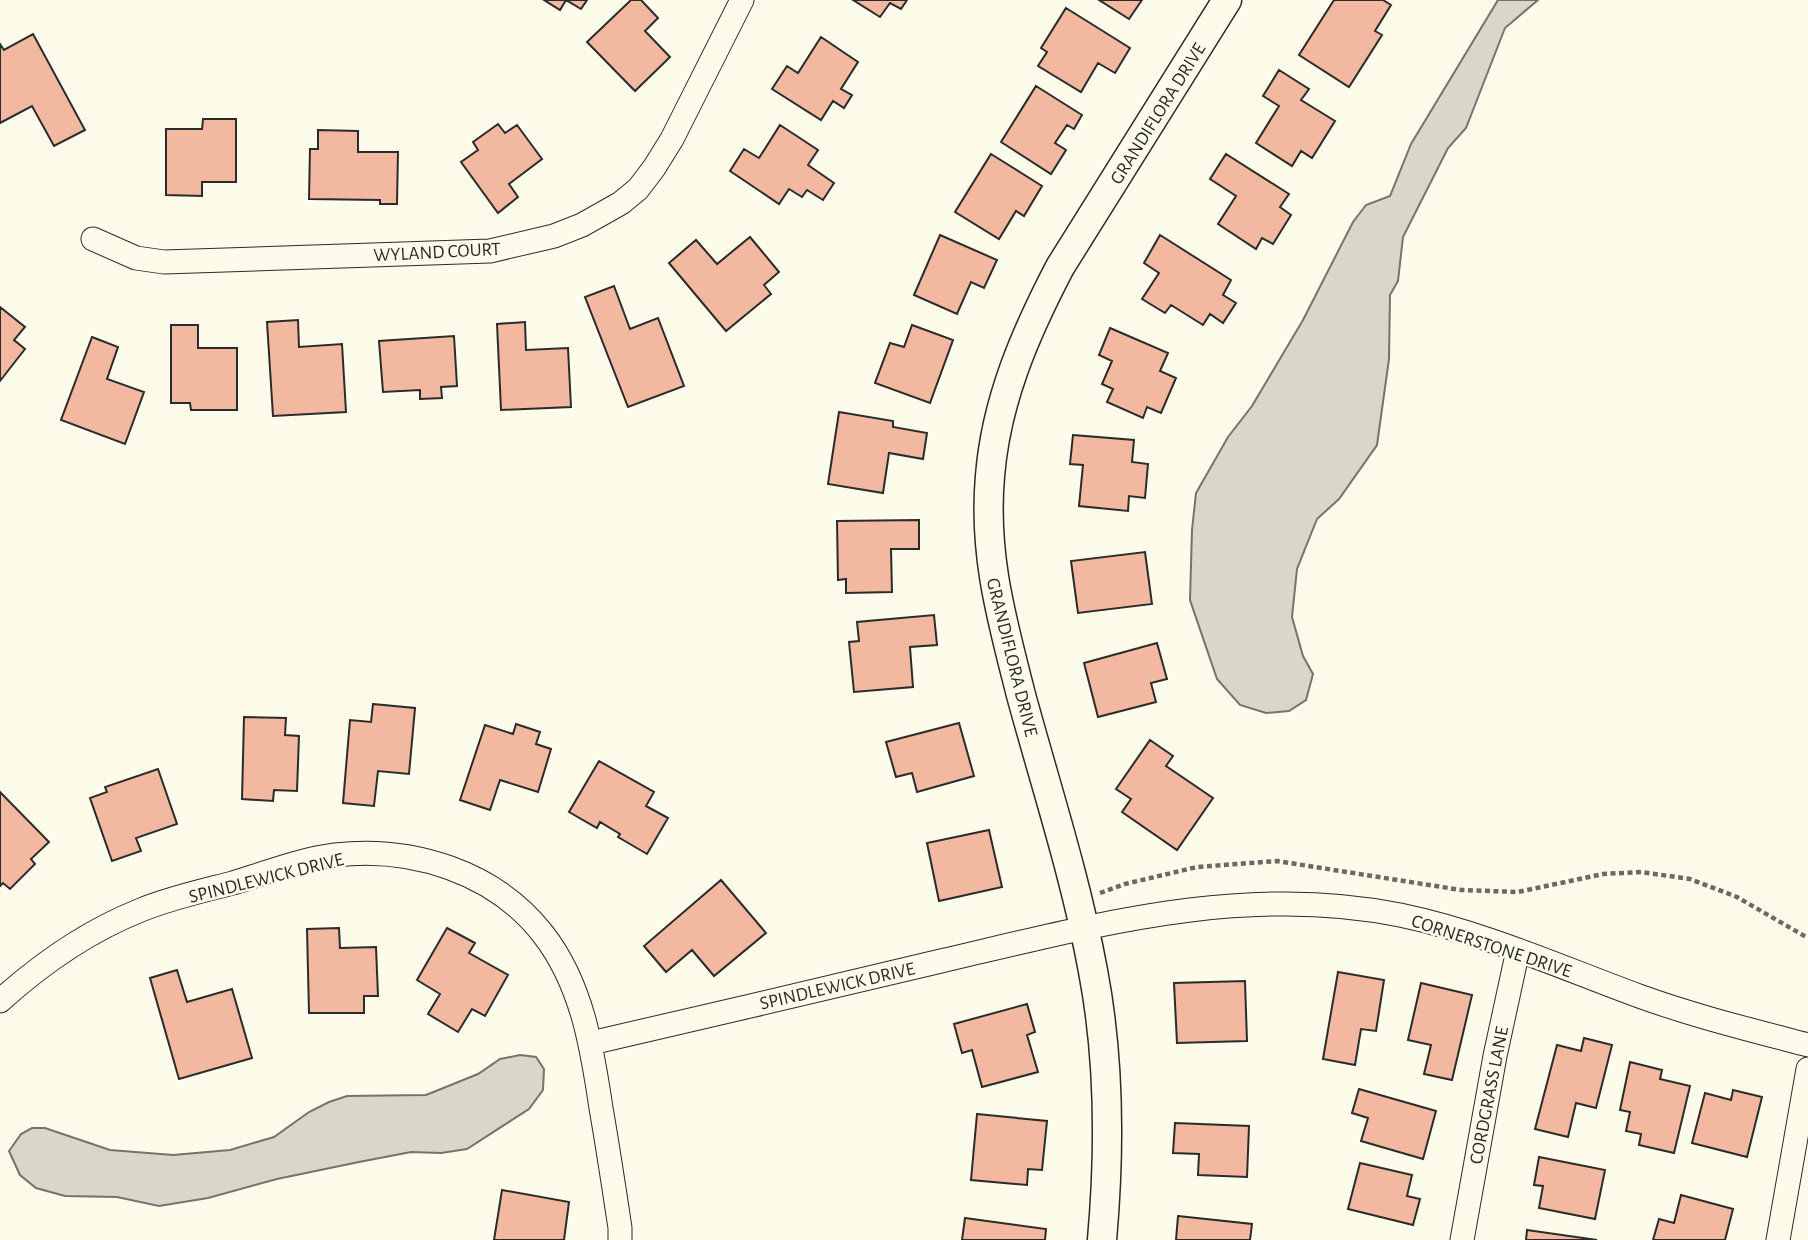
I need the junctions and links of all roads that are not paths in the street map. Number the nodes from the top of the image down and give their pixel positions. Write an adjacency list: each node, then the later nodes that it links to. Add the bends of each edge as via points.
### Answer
1 (743, 0): 3 (street, WYLAND COURT, via 673,139 638,189 605,214 554,236 490,251 164,262 136,258)
2 (1227, 0): 4 (street, GRANDIFLORA DRIVE, via 1060,267 1019,350 995,440 989,486 990,564)
3 (93, 239)
4 (1084, 928): 5 (street, CORNERSTONE DRIVE, via 1201,907 1300,903 1400,915); 7 (street, SPINDLEWICK DRIVE); 11 (street, GRANDIFLORA DRIVE, via 1107,1080)
5 (1518, 950): 8 (street, CORNERSTONE DRIVE, via 1644,998); 12 (street, CORDGRASS LANE)
6 (0, 1002): 7 (street, SPINDLEWICK DRIVE, via 68,947 143,909 334,855 383,855 459,870 524,913 545,936 565,971)
7 (591, 1043): 10 (street, SPINDLEWICK DRIVE)
8 (1808, 1045)
9 (1808, 1069): 13 (street)
10 (620, 1240)
11 (1102, 1240)
12 (1462, 1240)
13 (1777, 1240)

